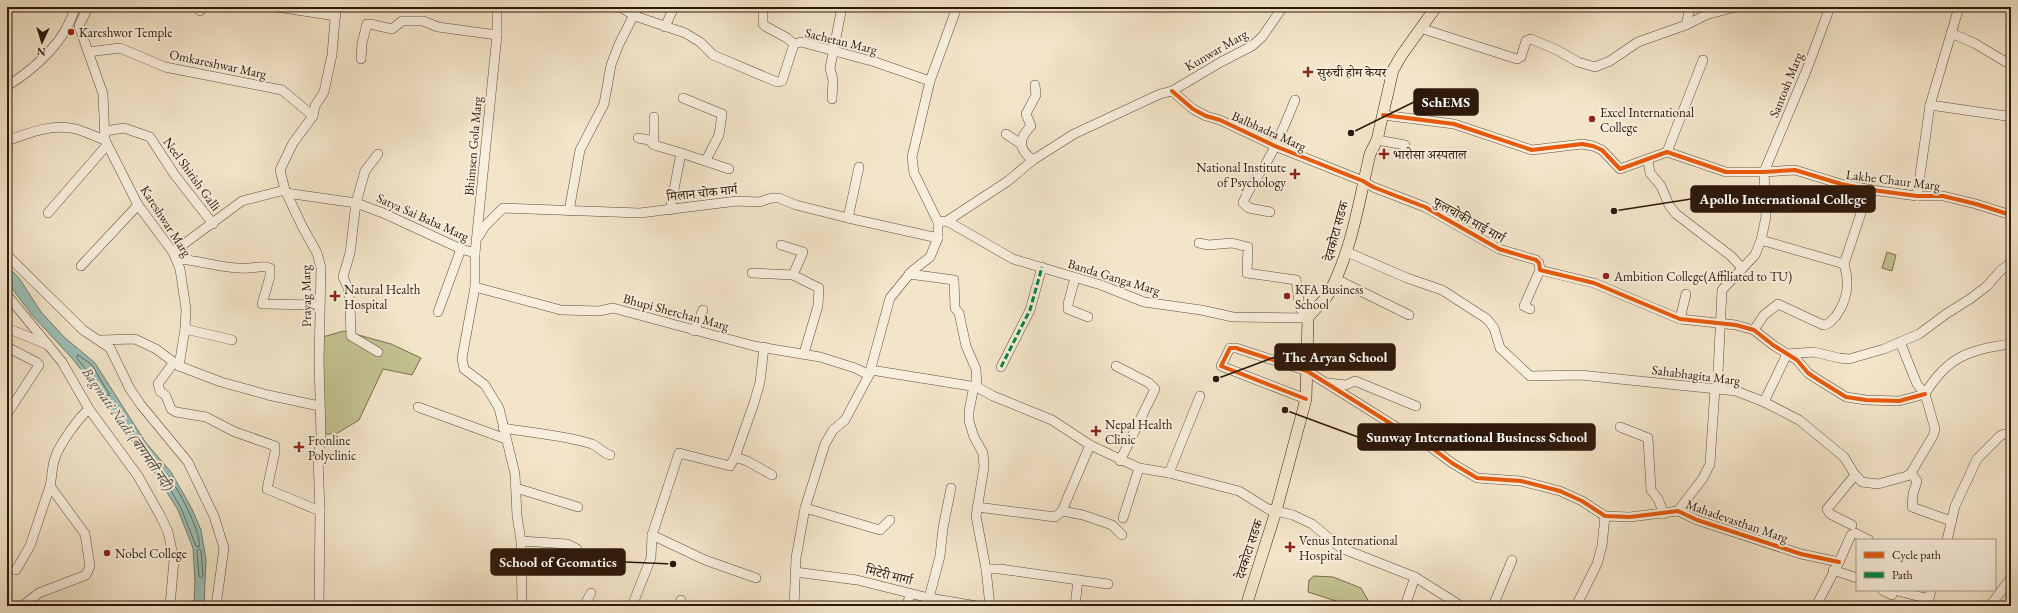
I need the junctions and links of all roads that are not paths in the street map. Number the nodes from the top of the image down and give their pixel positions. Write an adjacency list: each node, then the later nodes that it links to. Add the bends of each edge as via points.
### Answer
1 (76, 7): 19 (street)
2 (88, 7): 21 (street)
3 (277, 7): 16 (street)
4 (497, 7): 25 (street, Bhimsen Gola Marg)
5 (620, 7): 18 (street, Sachetan Marg)
6 (638, 7): 18 (street)
7 (674, 7): 22 (street)
8 (842, 7): 28 (street)
9 (957, 7): 32 (street)
10 (1280, 7): 35 (street, Kunwar Marg, via 1280,11 1262,37 1252,46)
11 (1436, 7): 23 (main road, देवकोटा सडक)
12 (1690, 7): 20 (street)
13 (1735, 7): 20 (street, via 1706,15)
14 (1830, 7): 62 (street, Santosh Marg)
15 (1959, 7): 24 (street, Lakhe Chaur Marg)
16 (336, 12): 41 (street, Prayag Marg, via 330,73 324,92 315,106)
17 (763, 12): 26 (street, via 763,24)
18 (635, 16): 22 (street, Sachetan Marg); 70 (street, via 619,44 611,66 604,104 583,141)
19 (72, 17): 21 (street); 34 (street, via 53,46 23,77)
20 (1686, 25): 23 (street, via 1638,42 1610,61 1595,67 1578,62 1558,50 1534,41 1526,41 1521,57 1516,59)
21 (79, 26): 27 (street)
22 (665, 27): 26 (street, Sachetan Marg, via 685,33 700,42 713,55 777,82 782,81)
23 (1420, 28): 40 (main road, देवकोटा सडक, via 1393,70)
24 (1951, 33): 31 (street); 39 (street, Lakhe Chaur Marg)
25 (497, 35): 29 (street, via 438,27 424,21 402,21 392,29 367,24); 77 (street, Bhimsen Gola Marg)
26 (794, 44): 28 (street, Sachetan Marg, via 801,42)
27 (88, 52): 41 (street, Omkareshwar Marg, via 120,48 166,68 282,90); 44 (street, via 103,94)
28 (834, 52): 32 (street, Sachetan Marg, via 875,62); 37 (street, via 830,68 833,80)
29 (362, 59)
30 (1703, 60): 55 (street)
31 (2011, 65)
32 (930, 81): 75 (street, via 912,157 914,173)
33 (1035, 84): 50 (street, via 1036,95 1026,115 1031,126)
34 (7, 86)
35 (1172, 91): 52 (street, Balbhadra Marg, via 1193,109 1206,116); 58 (street, via 1160,94 1074,134)
36 (683, 98): 57 (street, via 722,114 719,135)
37 (832, 99)
38 (1295, 100): 52 (street)
39 (1930, 105): 42 (street); 66 (street, Lakhe Chaur Marg)
40 (1384, 115): 48 (main road, देवकोटा सडक); 59 (street, via 1454,124 1532,150 1582,144 1593,146 1602,150 1620,169)
41 (314, 116): 65 (street, Prayag Marg, via 293,143 280,170)
42 (2006, 116)
43 (654, 117): 51 (street)
44 (105, 131): 49 (street); 76 (street, Neel Shirish Galli, via 124,128 150,136 174,174)
45 (1006, 134): 50 (street)
46 (638, 138): 51 (street, via 649,140)
47 (7, 140): 49 (street, via 47,128 75,129)
48 (1377, 140): 53 (street); 63 (main road, देवकोटा सडक, via 1370,154)
49 (106, 143): 68 (street, Kareshwar Marg); 72 (street)
50 (1021, 144): 58 (street, via 1024,153)
51 (654, 145): 54 (street)
52 (1275, 146): 63 (street, Balbhadra Marg); 71 (street, via 1243,203 1248,208)
53 (1405, 146)
54 (682, 152): 57 (street); 69 (street)
55 (1667, 152): 59 (street); 62 (street, Lakhe Chaur Marg, via 1726,172)
56 (378, 154): 67 (street, via 365,171)
57 (706, 160): 61 (street)
58 (1033, 160): 75 (street, via 1008,181)
59 (1648, 160): 91 (street, via 1650,173 1661,186 1676,214 1731,256)
60 (859, 167): 74 (street)
61 (729, 169)
62 (1764, 172): 64 (street, Lakhe Chaur Marg, via 1794,170 1841,184); 79 (street, via 1766,217)
63 (1363, 181): 83 (main road, देवकोटा सडक); 92 (street, फुलचोकी माई मार्ग, via 1425,207 1499,249 1536,260)
64 (1869, 189): 66 (street, Lakhe Chaur Marg); 88 (street)
65 (286, 191): 67 (street, Satya Sai Baba Marg); 76 (street, via 242,201); 101 (street, Prayag Marg, via 317,253 321,268)
66 (1917, 196): 73 (street, Lakhe Chaur Marg, via 1943,196)
67 (358, 203): 82 (street, Satya Sai Baba Marg); 121 (street, via 350,253 343,277 348,288 351,336)
68 (138, 206): 86 (street, Kareshwar Marg); 89 (street)
69 (670, 210): 70 (street, मिलान चोक मार्ग, via 640,213); 74 (street, मिलान चोक मार्ग, via 779,198)
70 (570, 211): 77 (street, मिलान चोक मार्ग, via 503,208)
71 (1270, 212)
72 (48, 213)
73 (2011, 215)
74 (848, 218): 78 (street, मिलान चोक मार्ग)
75 (943, 222): 78 (street); 90 (street, Banda Ganga Marg, via 1013,259)
76 (213, 224): 86 (street)
77 (478, 237): 84 (street, Bhimsen Gola Marg)
78 (938, 238): 94 (street, via 930,257)
79 (1761, 240): 88 (street); 91 (street, via 1755,254)
80 (1199, 243): 107 (street, via 1232,243 1248,247 1247,273 1296,280 1300,308)
81 (781, 245): 95 (street, via 803,252)
82 (461, 249): 84 (street, Satya Sai Baba Marg); 104 (street)
83 (1347, 252): 97 (main road, देवकोटा सडक); 131 (street, Sahabhagita Marg, via 1442,290 1487,319 1494,328 1500,348 1530,376 1580,375)
84 (475, 253): 98 (street, Bhimsen Gola Marg)
85 (7, 255): 114 (street, via 83,330)
86 (175, 256): 101 (street, via 236,268 270,268 262,304); 111 (street, Kareshwar Marg, via 184,286)
87 (2011, 263): 116 (street, via 1970,299 1919,334)
88 (1844, 264): 112 (street, via 1848,275 1846,298 1837,314 1827,324 1823,325 1778,304 1764,315)
89 (81, 266)
90 (1042, 268): 96 (street, Banda Ganga Marg); 126 (street, via 1030,310)
91 (1742, 268): 109 (street, via 1722,290)
92 (1540, 270): 102 (street, via 1524,306); 108 (street, via 1594,283)
93 (752, 273): 95 (street)
94 (909, 274): 128 (street, via 890,298); 130 (street, via 954,280 955,308 959,313 966,346 976,369)
95 (793, 275): 122 (street, via 819,284 818,306)
96 (1075, 278): 106 (street, via 1068,309); 107 (street, Banda Ganga Marg, via 1144,302 1184,309 1233,317)
97 (1336, 279): 105 (street); 107 (main road, देवकोटा सडक, via 1328,295 1314,308)
98 (474, 287): 113 (street, Bhupi Sherchan Marg, via 560,310 599,311 613,308); 142 (street, Bhimsen Gola Marg, via 462,365 469,374 490,390 500,408)
99 (1686, 294): 108 (street)
100 (7, 295): 118 (street)
101 (319, 305): 136 (street, Prayag Marg)
102 (1530, 309)
103 (703, 310): 113 (street)
104 (438, 312)
105 (1409, 314)
106 (1088, 317)
107 (1308, 318): 127 (main road, देवकोटा सडक)
108 (1680, 320): 109 (street)
109 (1721, 324): 112 (street); 131 (street, via 1718,346)
110 (7, 328): 118 (street)
111 (185, 329): 115 (street); 124 (street, Kareshwar Marg)
112 (1754, 330): 123 (street)
113 (694, 331): 120 (street, Bhupi Sherchan Marg)
114 (101, 340): 124 (street, via 134,339); 197 (street, via 110,348 130,389 188,462 202,488 224,548)
115 (232, 340)
116 (1900, 342): 123 (street, via 1849,359 1814,352); 132 (street, via 1917,384)
117 (2011, 344): 132 (street, via 1984,347 1958,357 1932,383)
118 (48, 345): 139 (street, via 62,362)
119 (7, 347): 140 (street, via 39,365)
120 (764, 347): 122 (street, Bhupi Sherchan Marg); 147 (street, via 760,382)
121 (378, 352)
122 (804, 353): 128 (street, Bhupi Sherchan Marg)
123 (1788, 354): 132 (street, via 1808,373 1846,397 1898,401); 135 (street)
124 (176, 364): 136 (street, via 221,382); 160 (street, via 158,384 160,391 166,396 170,409 206,417 235,432 275,446 267,489)
125 (1116, 366): 148 (street, via 1149,383 1155,389)
126 (1001, 367)
127 (1307, 371): 129 (street, Mahadevasthan Marg); 134 (main road, देवकोटा सडक); 134 (street, Mahadevasthan Marg, via 1236,348 1230,348 1221,366)
128 (870, 372): 130 (street, Bhupi Sherchan Marg); 159 (street, via 845,420 833,430 825,444)
129 (1325, 383): 137 (street, via 1346,385 1356,381); 165 (street, Mahadevasthan Marg, via 1420,439 1477,478 1521,481 1560,491)
130 (975, 387): 145 (street, Bhupi Sherchan Marg, via 1052,420); 157 (street, via 969,421 983,453 984,466)
131 (1719, 389): 135 (street, Sahabhagita Marg, via 1736,391); 163 (street, via 1710,464 1703,478)
132 (1925, 394): 151 (street, via 1935,429)
133 (1200, 396): 150 (street)
134 (1306, 399): 162 (main road, देवकोटा सडक)
135 (1764, 402): 153 (street, Sahabhagita Marg, via 1799,420 1812,430 1844,457)
136 (320, 406): 160 (street, Prayag Marg)
137 (1416, 406)
138 (418, 407): 144 (street)
139 (90, 409): 154 (street, via 73,427 58,449); 196 (street, via 138,476 168,532 174,560)
140 (7, 414)
141 (1620, 427): 164 (street, via 1648,438 1651,490)
142 (504, 428): 144 (street); 146 (street, via 580,441 594,445 603,453)
143 (2011, 434): 168 (street, via 2000,436 1977,459 1955,506)
144 (506, 439): 155 (street)
145 (1090, 445): 148 (street, Bhupi Sherchan Marg); 161 (street)
146 (610, 455)
147 (735, 457): 152 (street, via 748,461); 170 (street, via 730,466 679,453)
148 (1120, 460): 149 (street, Bhupi Sherchan Marg)
149 (1139, 468): 150 (street, Bhupi Sherchan Marg); 166 (street)
150 (1169, 473): 162 (street, Bhupi Sherchan Marg, via 1239,491 1268,509)
151 (1911, 473): 153 (street, via 1878,484 1862,482); 168 (street, via 1917,481 1912,507)
152 (772, 475)
153 (1855, 475): 169 (street, via 1828,509 1830,514)
154 (50, 486): 179 (street, via 30,546); 195 (street, via 85,534 90,566 86,575 39,593)
155 (516, 488): 158 (street); 174 (street)
156 (951, 488): 194 (street, via 940,556)
157 (977, 507): 161 (street, via 1055,517); 178 (street, via 976,516)
158 (578, 508)
159 (805, 508): 167 (street, via 880,530); 181 (street)
160 (320, 511): 198 (street, Prayag Marg)
161 (1062, 511): 171 (street, via 1083,514 1112,525)
162 (1276, 511): 182 (street, Bhupi Sherchan Marg, via 1293,515 1312,524 1340,548); 207 (main road, देवकोटा सडक)
163 (1678, 511): 164 (street, Mahadevasthan Marg); 177 (street, Mahadevasthan Marg, via 1697,520 1801,554)
164 (1664, 514): 165 (street, Mahadevasthan Marg)
165 (1606, 516): 211 (street, via 1597,564)
166 (1123, 518)
167 (890, 520)
168 (1951, 521): 173 (street)
169 (1852, 525)
170 (652, 535): 183 (street, via 705,560); 201 (street, via 651,558)
171 (1122, 535)
172 (1867, 539): 177 (street, via 1852,533)
173 (1947, 539)
174 (521, 541): 175 (street, via 567,544); 199 (street)
175 (577, 549)
176 (1512, 560): 210 (street)
177 (1839, 562): 180 (street)
178 (986, 569): 186 (street); 205 (street)
179 (16, 570)
180 (1833, 570): 184 (street); 212 (street)
181 (795, 572): 193 (street, मिटेरी मार्गा, via 857,580); 202 (street)
182 (1415, 577): 208 (street); 209 (street, Bhupi Sherchan Marg)
183 (756, 578)
184 (1856, 578)
185 (2011, 578): 213 (street)
186 (1078, 580): 187 (street); 206 (street)
187 (1105, 584)
188 (1884, 591): 189 (street, via 1892,595)
189 (1892, 591)
190 (1898, 591): 191 (street, via 1929,599)
191 (1931, 591)
192 (591, 592): 200 (street)
193 (910, 594): 194 (street, मिटेरी मार्गा); 203 (street)
194 (929, 598): 204 (street, मिटेरी मार्गा)
195 (22, 606)
196 (170, 606)
197 (216, 606)
198 (319, 606)
199 (522, 606)
200 (584, 606)
201 (632, 606)
202 (794, 606)
203 (907, 606)
204 (977, 606)
205 (990, 606)
206 (1075, 606)
207 (1246, 606)
208 (1405, 606)
209 (1461, 606)
210 (1493, 606)
211 (1576, 606)
212 (1816, 606)
213 (1990, 606)

